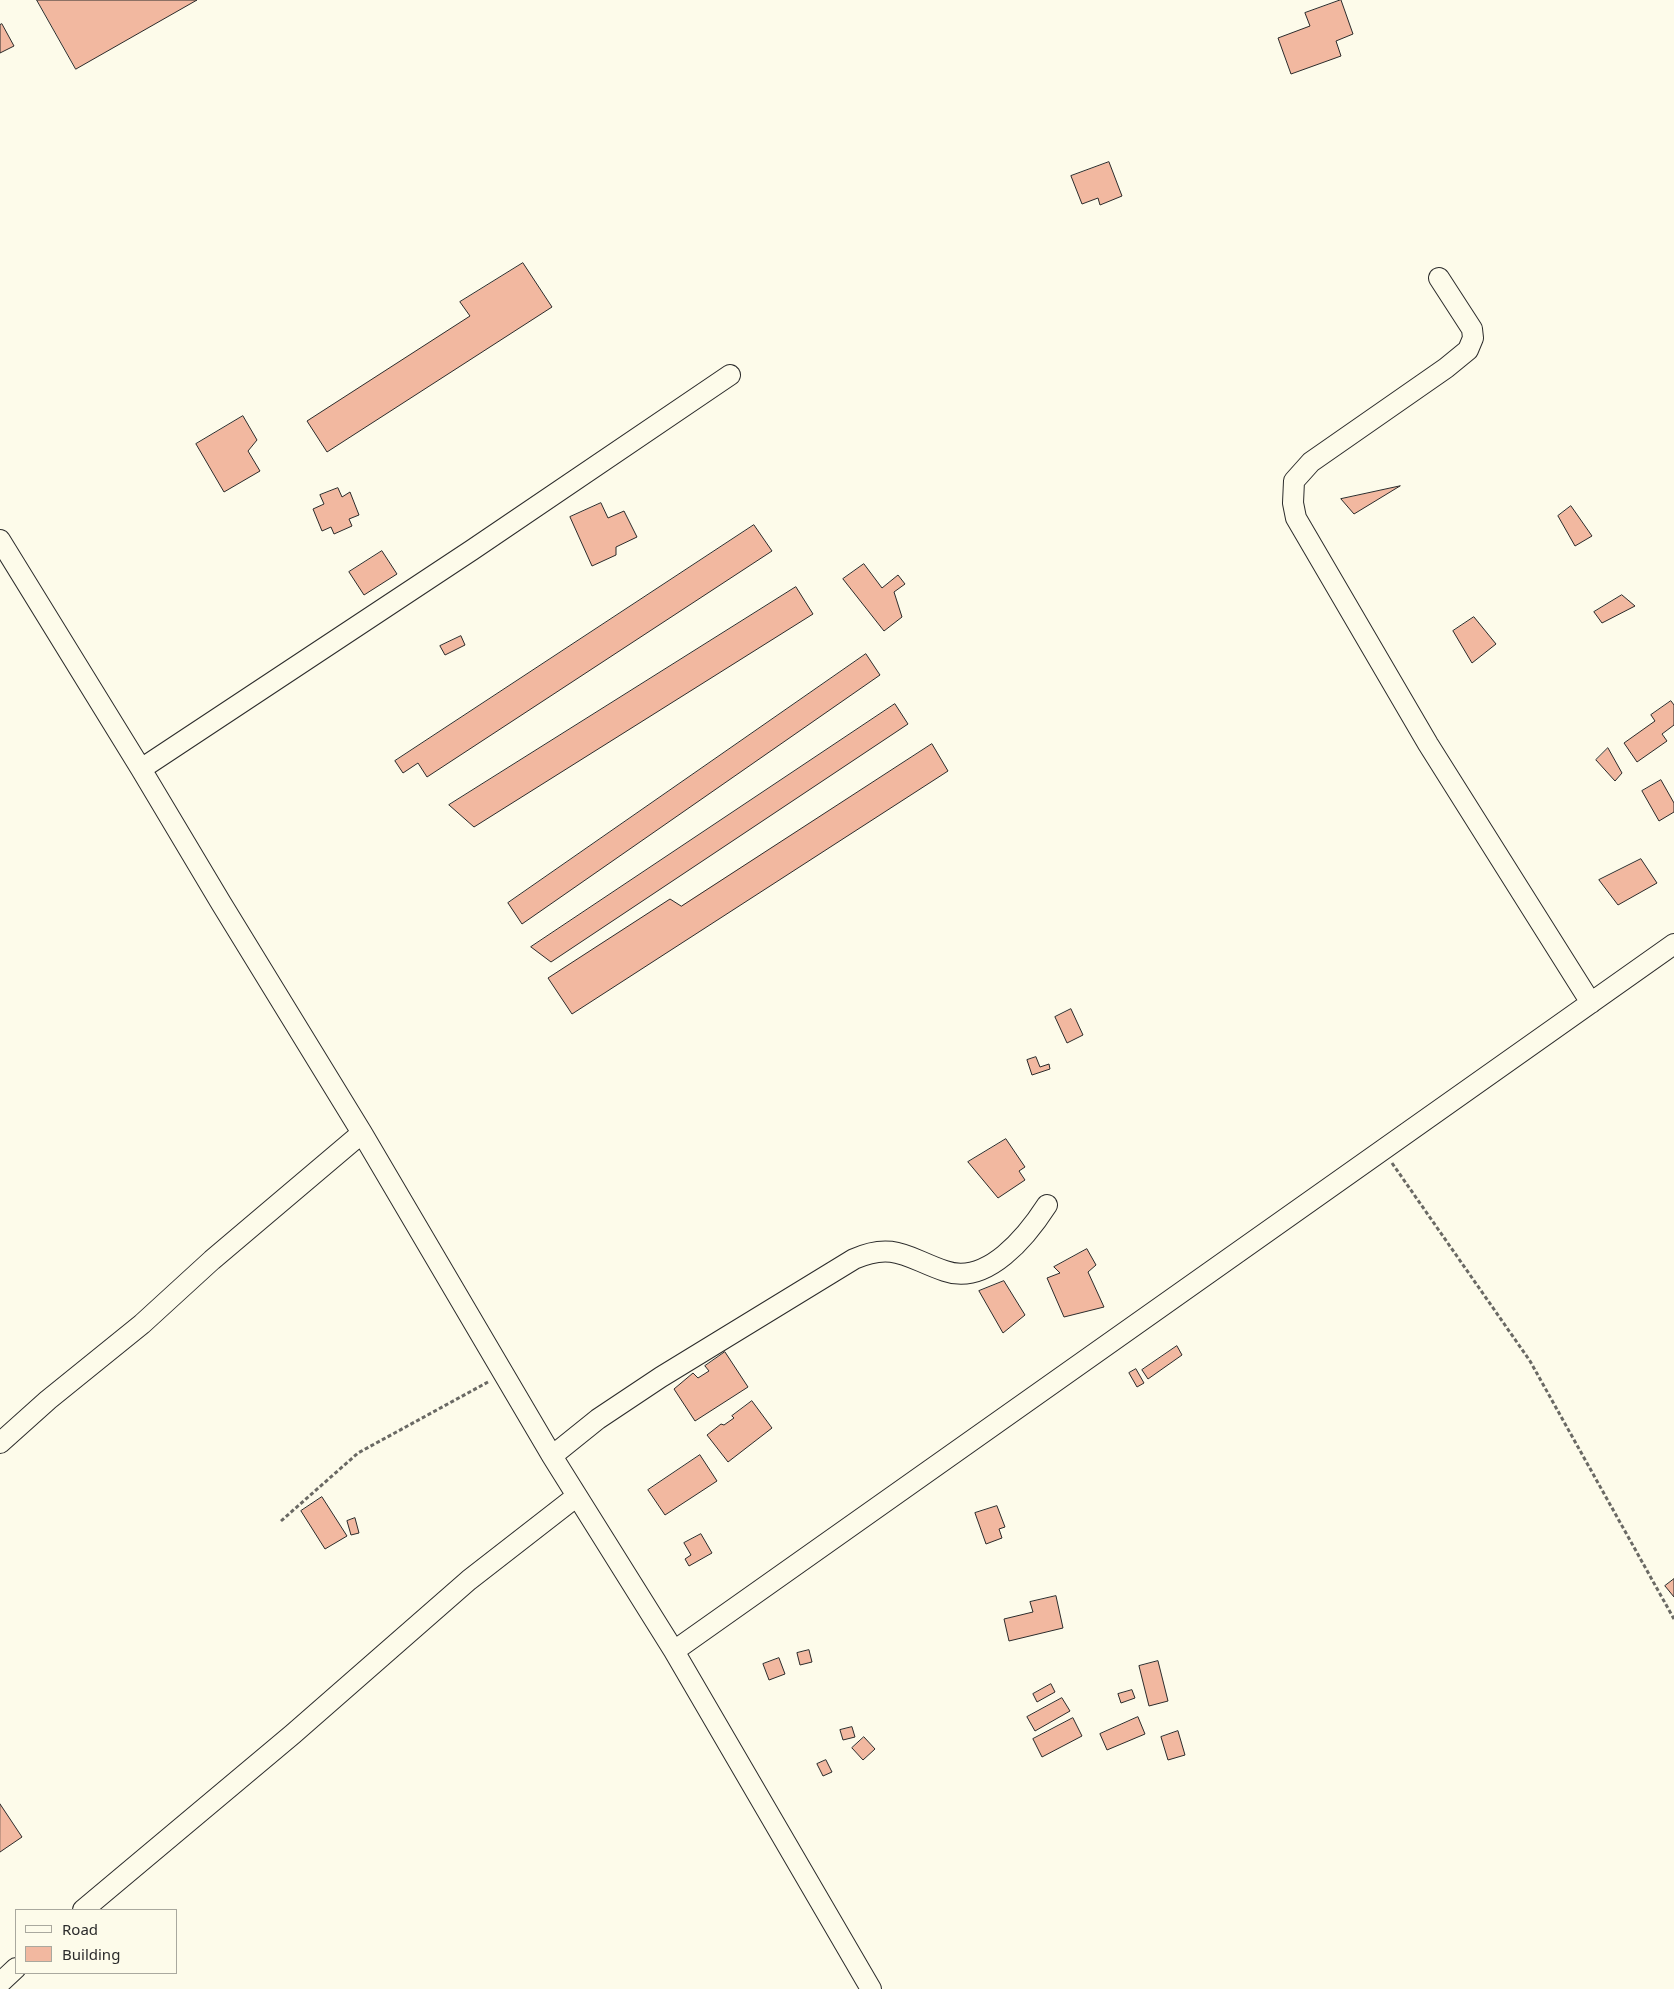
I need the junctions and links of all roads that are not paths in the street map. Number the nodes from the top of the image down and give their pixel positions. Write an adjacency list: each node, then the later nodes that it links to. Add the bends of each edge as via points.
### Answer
1 (1439, 278): 6 (street, via 1472,329 1473,338 1468,350 1311,462 1294,481 1296,518 1428,744)
2 (730, 375): 4 (street, via 464,556)
3 (0, 540): 4 (street)
4 (141, 769): 7 (street)
5 (1674, 944): 6 (street)
6 (1591, 1004): 12 (street)
7 (362, 1133): 9 (street); 10 (street)
8 (1047, 1205): 10 (street, via 1002,1258 975,1271 946,1272 894,1252 869,1252 854,1258 661,1377 598,1419)
9 (0, 1442)
10 (552, 1456): 11 (street)
11 (577, 1496): 12 (street); 13 (street, via 469,1580 293,1734)
12 (674, 1652): 16 (street)
13 (84, 1909)
14 (15, 1969): 15 (street)
15 (0, 1982)
16 (871, 1989)

